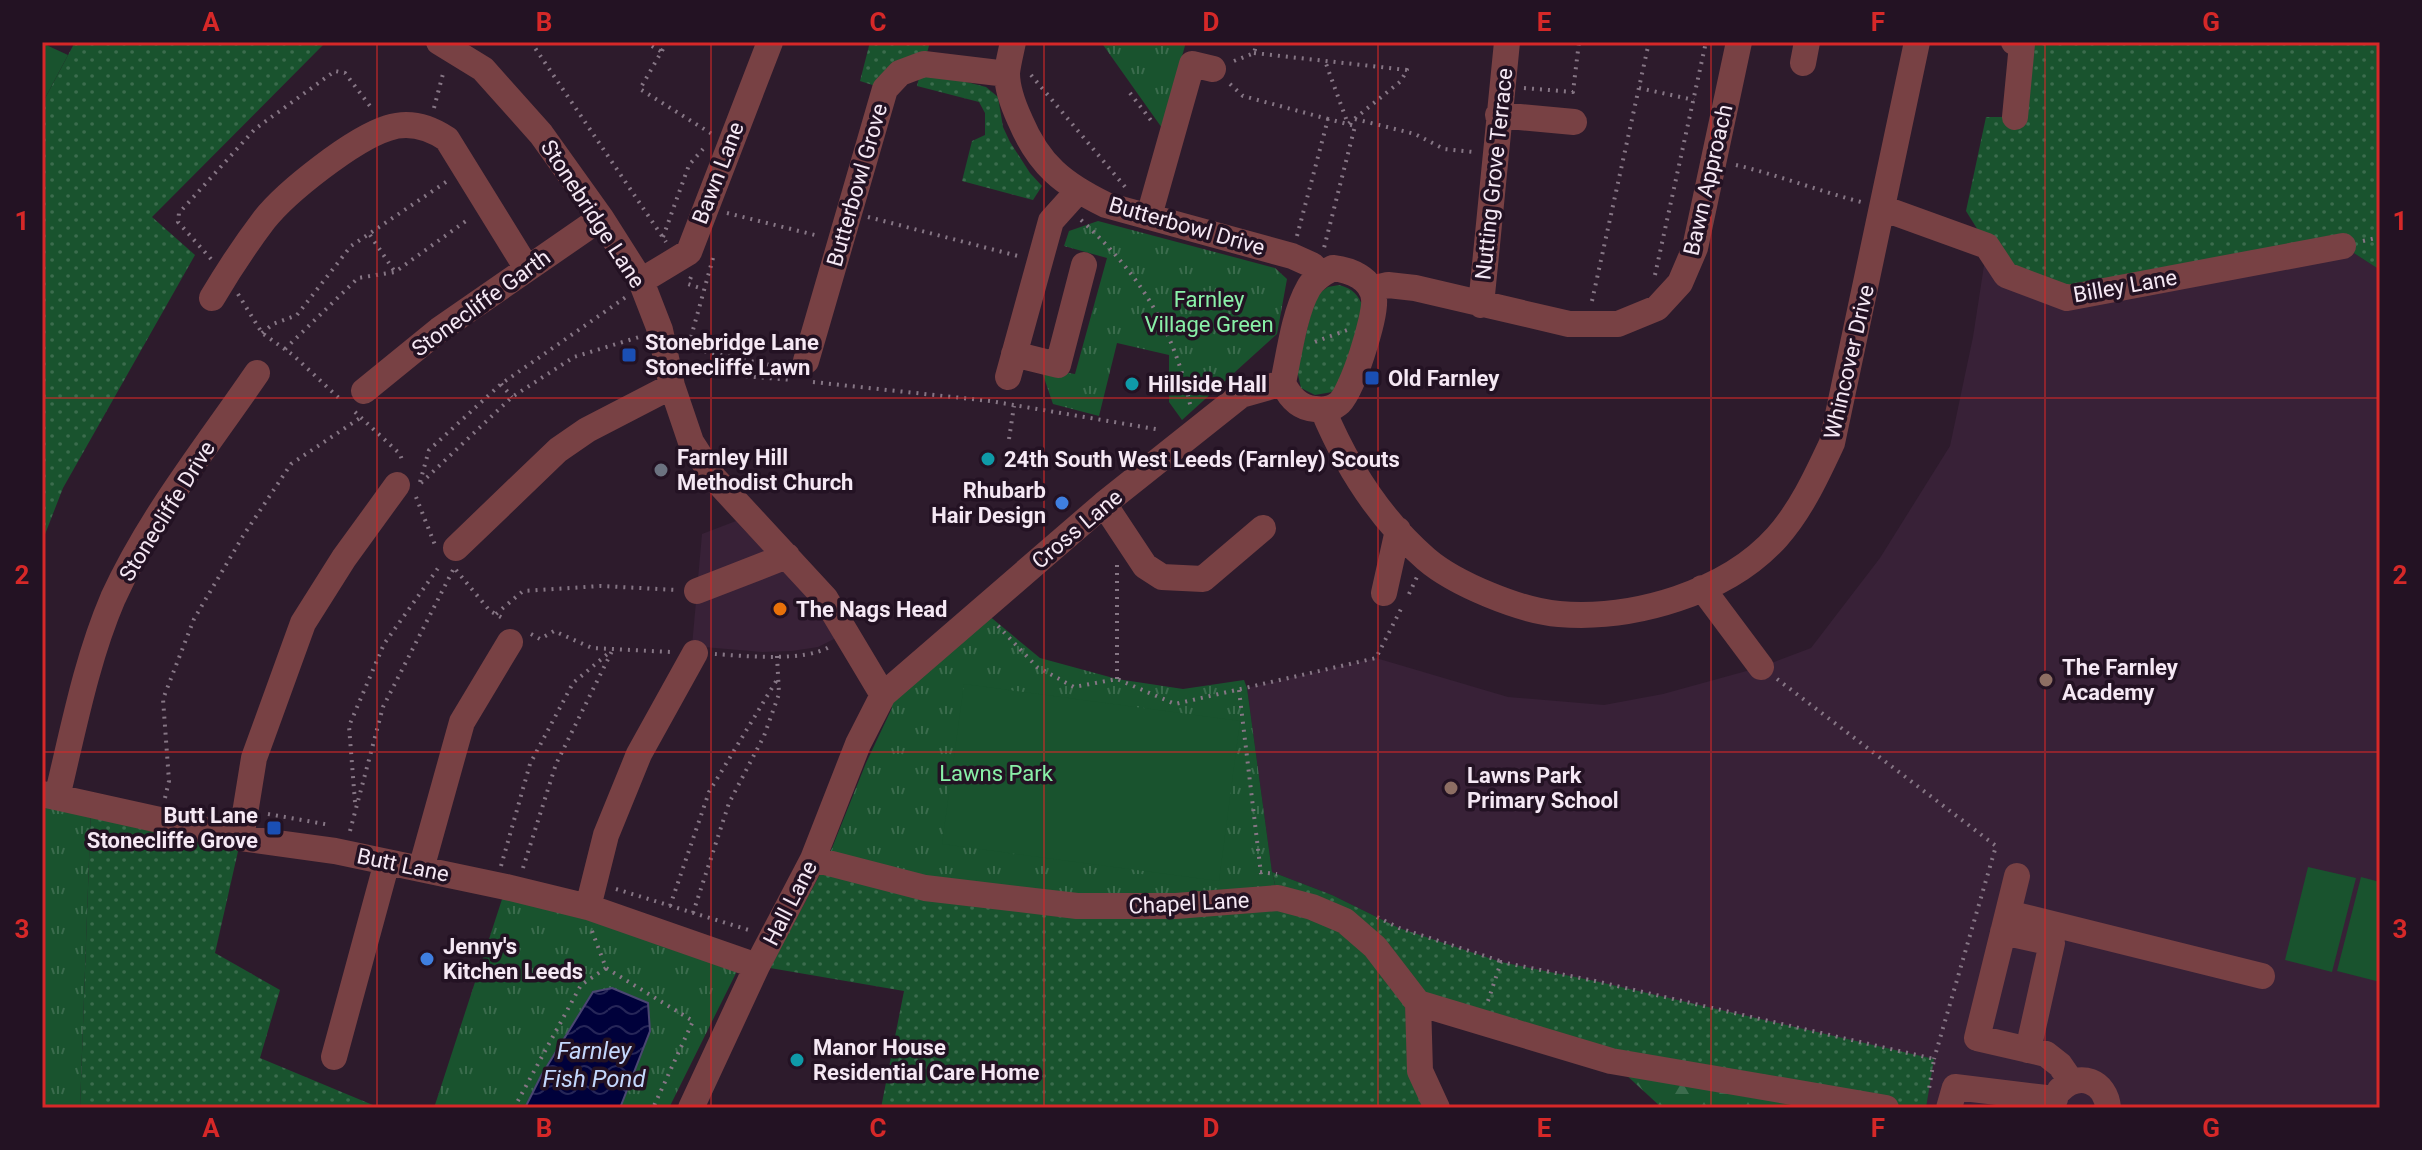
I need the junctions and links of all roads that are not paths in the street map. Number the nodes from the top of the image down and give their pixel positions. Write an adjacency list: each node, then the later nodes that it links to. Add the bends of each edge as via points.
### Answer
1 (770, 42): 20 (street, Bawn Lane, via 689,252)
2 (1507, 42): 9 (street, Nutting Grove Terrace)
3 (1739, 42): 23 (street, Bawn Approach, via 1695,248 1680,283 1652,310 1618,324 1569,324)
4 (1917, 42): 13 (street, Whincover Drive)
5 (2014, 42): 10 (street, via 2022,44)
6 (444, 45): 15 (street, Stonebridge Lane, via 483,69 541,134)
7 (1010, 56): 12 (street, Butterbowl Drive, via 1015,108 1030,144); 24 (street, Butterbowl Grove, via 924,64 900,73 885,89)
8 (1213, 69): 14 (street, via 1192,64)
9 (1498, 115): 11 (street); 23 (street, Nutting Grove Terrace)
10 (2015, 117)
11 (1574, 122)
12 (1071, 198): 14 (street, Butterbowl Drive); 17 (street, via 1051,221 1011,365 1058,365)
13 (1882, 208): 16 (street, Billey Lane, via 1987,246 2006,275 2067,298); 36 (street, Whincover Drive, via 1832,443 1777,537 1738,570)
14 (1149, 216): 19 (street, Butterbowl Drive, via 1292,256)
15 (601, 218): 18 (street, Stonecliffe Garth); 20 (street, Stonebridge Lane)
16 (2343, 246)
17 (1084, 265)
18 (526, 267): 22 (street, via 447,139 429,127 403,125 387,128 329,160 287,198 266,218); 28 (street, Stonecliffe Garth)
19 (1320, 272): 21 (street, via 1354,272); 27 (street, via 1302,303)
20 (641, 281): 26 (street, Stonebridge Lane, via 660,330)
21 (1371, 289): 23 (street, via 1401,285); 29 (street, via 1375,300 1348,394 1336,407)
22 (212, 298)
23 (1481, 305)
24 (806, 361)
25 (257, 373): 43 (street, Stonecliffe Drive, via 127,570 92,658)
26 (670, 378): 34 (street, Stonebridge Lane, via 691,442 714,478); 35 (street, via 558,450)
27 (1283, 383): 29 (street, via 1289,396 1308,409); 31 (street, Cross Lane, via 1241,395 1191,435)
28 (364, 391)
29 (1323, 410): 33 (street, Whincover Drive, via 1353,470)
30 (410, 487): 44 (street, via 344,558 303,623 254,758)
31 (1110, 514): 32 (street, via 1145,566 1176,579 1203,579); 42 (street, Cross Lane, via 982,610)
32 (1263, 528)
33 (1398, 530): 36 (street, Whincover Drive, via 1458,581 1558,614 1669,603); 38 (street)
34 (787, 556): 37 (street); 42 (street, Stonebridge Lane, via 825,598)
35 (452, 558)
36 (1702, 588): 41 (street)
37 (697, 591)
38 (1384, 593)
39 (510, 642): 47 (street, via 462,722)
40 (695, 653): 49 (street, via 639,754 606,835)
41 (1761, 667)
42 (883, 695): 45 (street, Hall Lane)
43 (49, 796): 44 (street, Butt Lane)
44 (241, 838): 46 (street, Butt Lane)
45 (813, 859): 51 (street, Hall Lane); 53 (street, Chapel Lane, via 925,888 1077,906 1176,906 1281,887 1345,921 1375,947)
46 (387, 862): 47 (street, Butt Lane); 55 (street)
47 (421, 869): 49 (street, Butt Lane, via 506,887)
48 (2017, 876): 50 (street)
49 (591, 895): 51 (street, Butt Lane)
50 (2006, 923): 52 (street); 54 (street, via 2052,943); 54 (street, via 1977,1038)
51 (757, 966): 59 (street, Hall Lane)
52 (2262, 976)
53 (1418, 1003): 58 (street, via 1420,1071); 60 (street, via 1611,1061)
54 (2028, 1050): 56 (street, via 2046,1054 2060,1065)
55 (334, 1057)
56 (2060, 1096): 57 (street, via 1955,1087); 61 (street, via 2082,1079 2102,1089)
57 (1939, 1102)
58 (1435, 1107)
59 (691, 1108)
60 (1886, 1108)
61 (2108, 1108)

